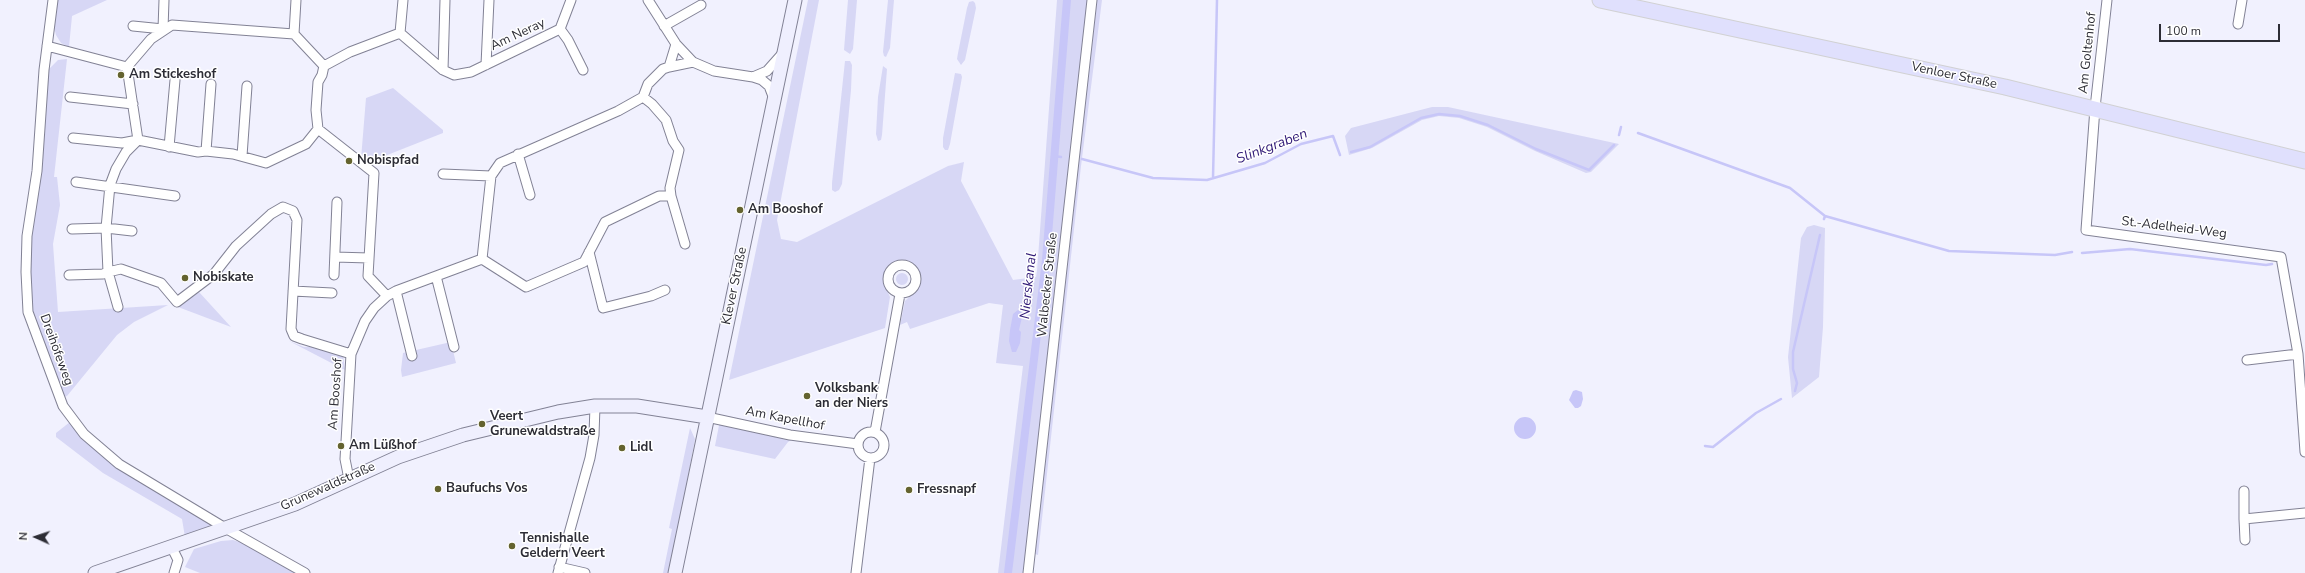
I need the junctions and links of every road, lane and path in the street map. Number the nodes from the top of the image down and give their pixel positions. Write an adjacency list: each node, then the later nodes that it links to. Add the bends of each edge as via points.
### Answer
1 (53, 0): 23 (street, Dreihöfeweg)
2 (164, 0): 18 (street)
3 (296, 0): 21 (street)
4 (403, 0): 20 (street)
5 (445, 0): 30 (street)
6 (489, 0): 26 (street, Am Neray)
7 (571, 0): 19 (street, Am Neray)
8 (648, 0): 17 (street)
9 (795, 0): 24 (street, Klever Straße)
10 (1092, 0): 102 (street, Walbecker Straße)
11 (1600, 0): 40 (main road, Venloer Straße)
12 (2107, 0): 40 (street, Am Goltenhof)
13 (2242, 0): 15 (street)
14 (701, 5): 17 (street)
15 (2238, 24)
16 (133, 26): 18 (street)
17 (664, 26): 22 (street)
18 (163, 29): 21 (street, via 172,25); 28 (street)
19 (560, 30): 26 (street, Am Neray); 31 (street, Am Neray)
20 (400, 33): 27 (street, via 350,52); 30 (street, Am Neray)
21 (294, 34): 27 (street)
22 (676, 44): 25 (street); 29 (street)
23 (47, 46): 28 (street); 91 (street, Dreihöfeweg, via 37,170 27,236 26,272 28,312 63,406 84,434 120,464)
24 (784, 51): 32 (street, via 767,71); 38 (street, Klever Straße)
25 (693, 62): 29 (street); 32 (street, via 714,71)
26 (486, 65): 30 (street, Am Neray, via 463,74)
27 (324, 66): 41 (street, via 318,82)
28 (127, 67): 39 (street)
29 (669, 67): 37 (street, via 663,69 648,84)
30 (443, 70)
31 (583, 70)
32 (753, 77): 38 (street, via 769,86)
33 (175, 80): 44 (street)
34 (211, 84): 45 (street)
35 (247, 86): 47 (street)
36 (70, 96): 39 (street)
37 (643, 97): 46 (street, via 618,111); 55 (street, via 666,120 679,150 670,188)
38 (774, 99): 82 (street, Klever Straße)
39 (133, 104): 43 (street)
40 (2095, 108): 48 (main road, Venloer Straße); 78 (street, St.-Adelheid-Weg, via 2086,230 2281,257)
41 (318, 129): 47 (street, via 306,144 266,163); 63 (street, via 374,173)
42 (73, 138): 43 (street, via 122,142)
43 (138, 140): 44 (street); 52 (street, via 126,152)
44 (169, 147): 45 (street)
45 (206, 151): 47 (street)
46 (518, 154): 50 (street, via 500,163); 53 (street)
47 (242, 156)
48 (2305, 161)
49 (443, 174): 50 (street)
50 (491, 176): 64 (street)
51 (76, 182): 52 (street)
52 (110, 185): 54 (street); 57 (street)
53 (530, 195)
54 (175, 196)
55 (671, 196): 60 (street); 61 (street, via 659,196 605,222)
56 (338, 202): 62 (street)
57 (106, 228): 58 (street); 59 (street); 65 (street)
58 (72, 229)
59 (132, 231)
60 (685, 244)
61 (589, 252): 64 (street, via 584,262 526,287); 69 (street, via 602,308)
62 (335, 256): 63 (street); 67 (street)
63 (369, 258): 74 (street, via 368,276)
64 (482, 260): 68 (street, Am Booshof)
65 (108, 272): 66 (street); 70 (street, via 121,269 161,283 177,302 214,274 236,246 271,214 283,207 293,212 297,220); 75 (street)
66 (69, 275)
67 (334, 275)
68 (436, 276): 71 (street, Am Booshof); 76 (street)
69 (666, 290)
70 (294, 291): 72 (street); 77 (street, via 291,329 294,336)
71 (396, 291): 74 (street, Am Booshof); 79 (street)
72 (332, 293)
73 (900, 294): 83 (street)
74 (387, 296): 77 (street, Am Booshof, via 365,321)
75 (118, 307)
76 (454, 347)
77 (351, 354): 87 (street, Am Booshof, via 345,459)
78 (2298, 354): 80 (street); 85 (street, St.-Adelheid-Weg)
79 (412, 356)
80 (2247, 360)
81 (595, 406): 82 (street, Grunewaldstraße, via 642,406); 87 (street, Grunewaldstraße, via 558,412 439,442 398,456); 95 (street, via 591,451)
82 (707, 417): 84 (street, Am Kapellhof, via 790,435); 100 (street, Klever Straße)
83 (875, 432): 84 (street, via 862,435); 86 (street, via 883,438 884,448 879,456)
84 (858, 444): 86 (street, via 861,454)
85 (2305, 452)
86 (870, 458): 101 (street)
87 (349, 479): 91 (street, Grunewaldstraße, via 295,504)
88 (2244, 491): 90 (street)
89 (2305, 513): 90 (street)
90 (2244, 519): 92 (street)
91 (227, 529): 93 (street, Grunewaldstraße); 98 (street, Dreihöfeweg)
92 (2244, 540)
93 (172, 546): 94 (street, Grunewaldstraße); 97 (street, via 178,560)
94 (114, 570): 96 (street, Grunewaldstraße)
95 (559, 570): 99 (street)
96 (95, 573)
97 (174, 573)
98 (306, 573)
99 (585, 573)
100 (675, 573)
101 (856, 573)
102 (1028, 573)

